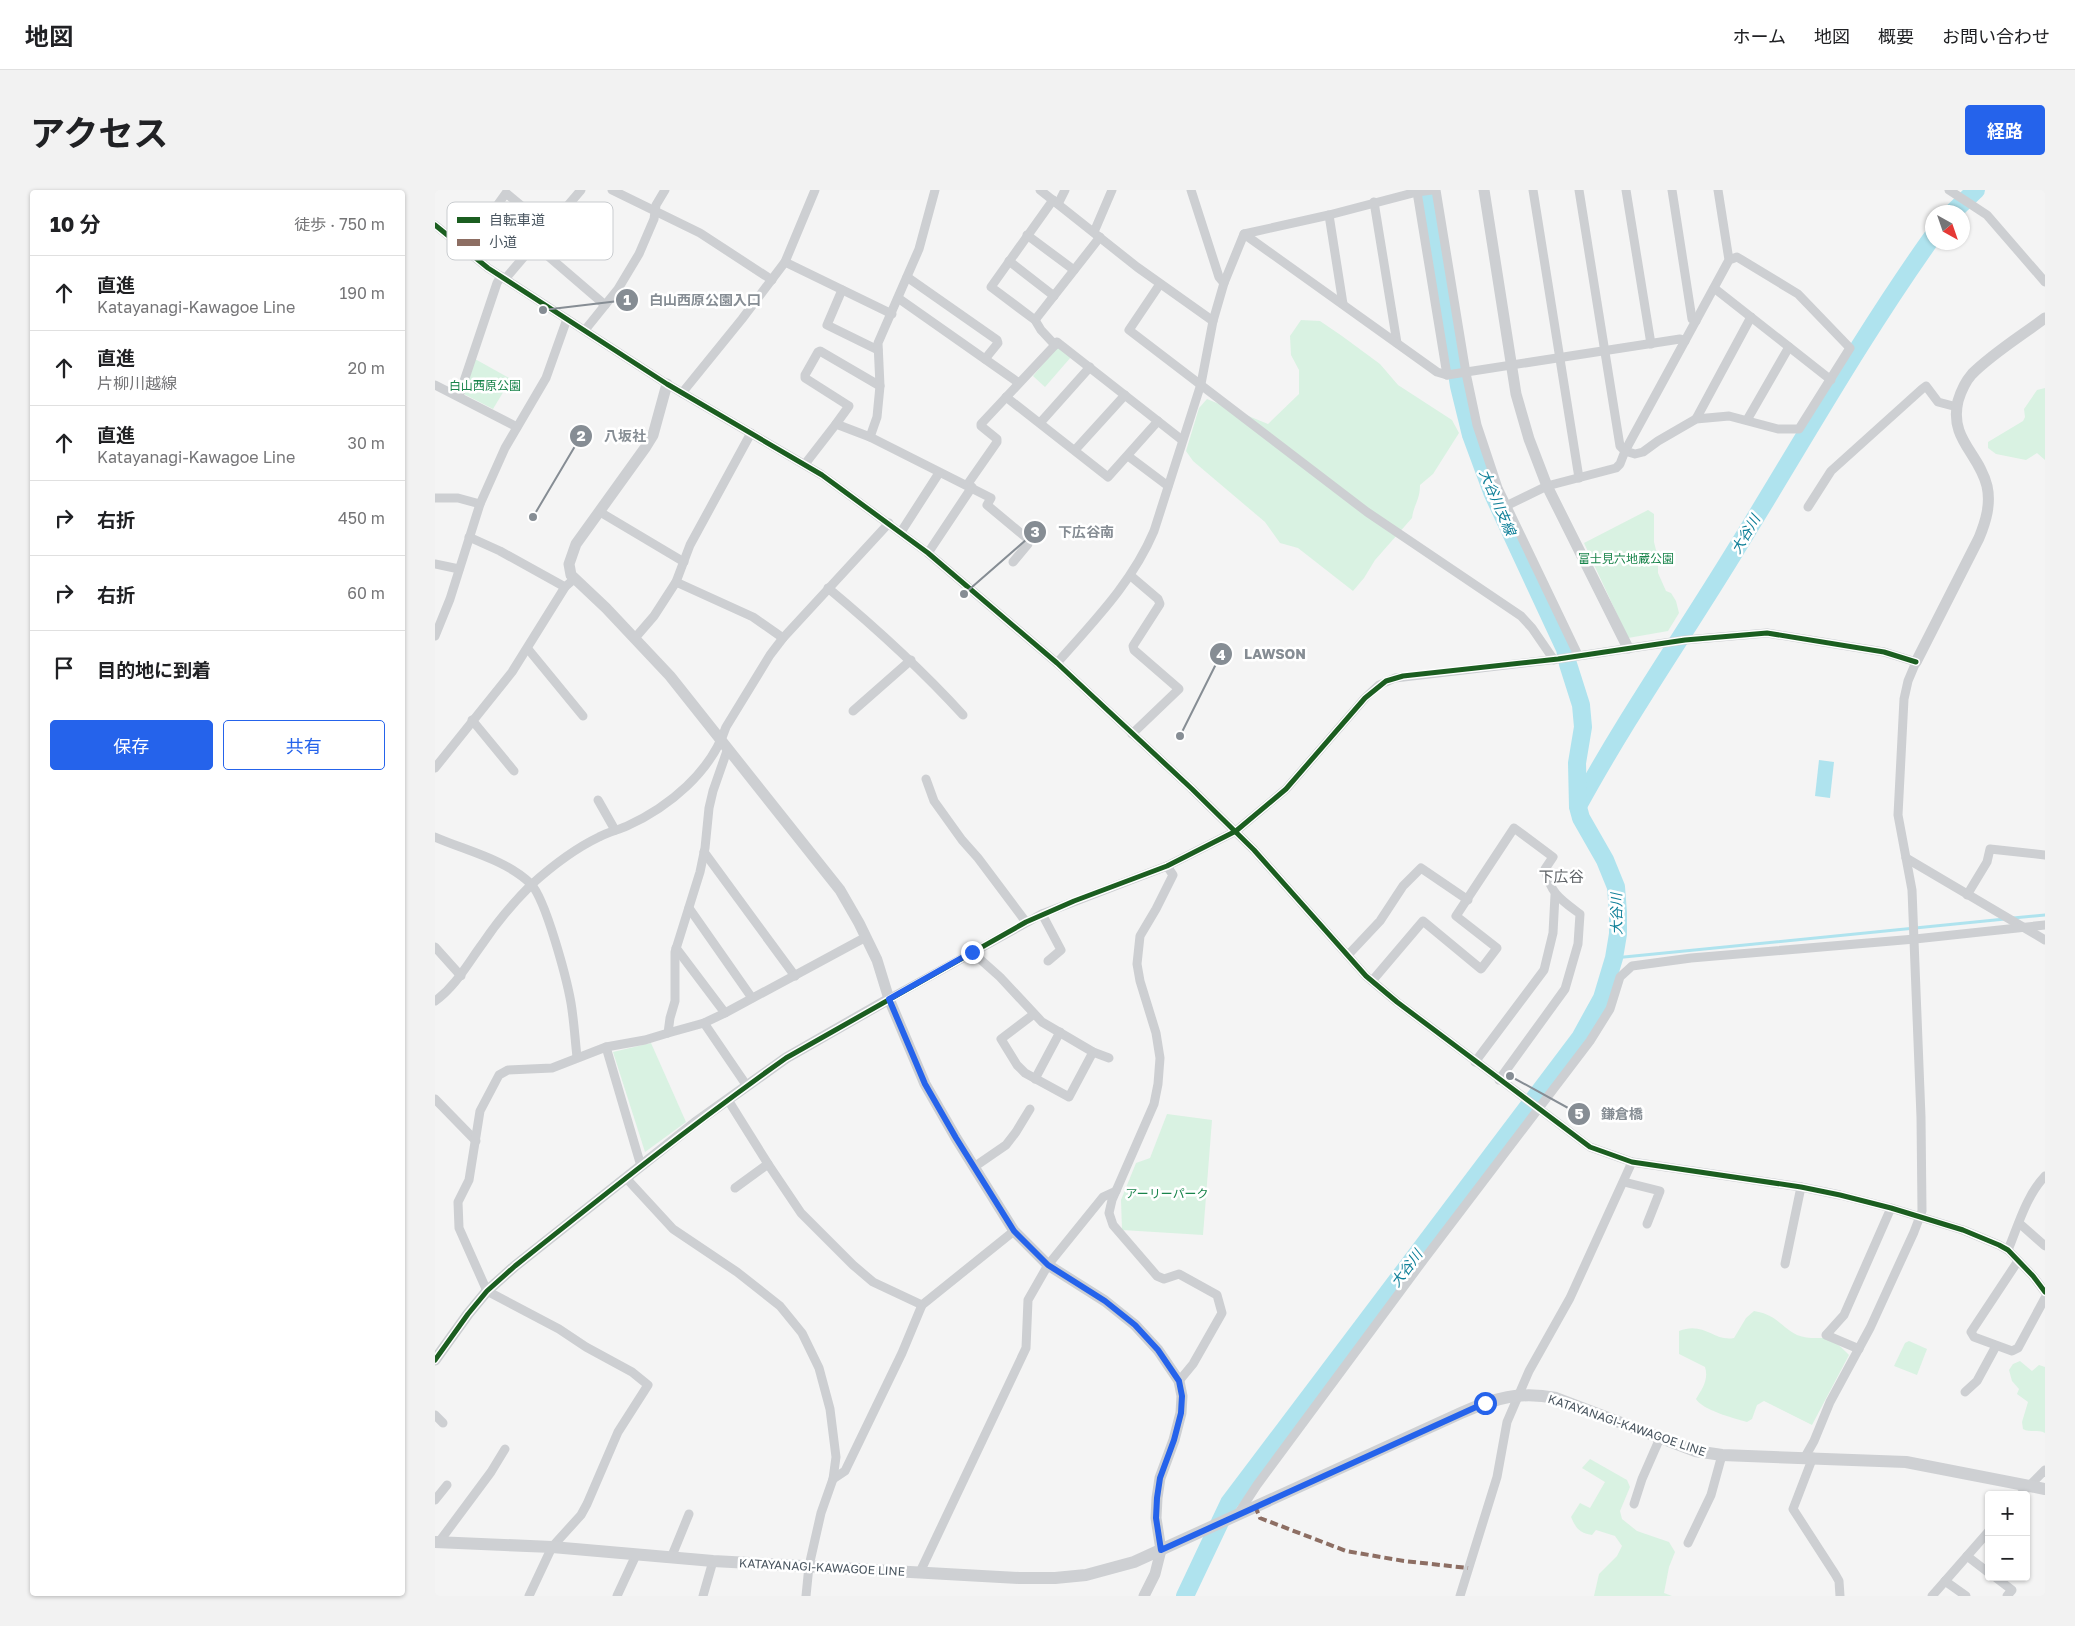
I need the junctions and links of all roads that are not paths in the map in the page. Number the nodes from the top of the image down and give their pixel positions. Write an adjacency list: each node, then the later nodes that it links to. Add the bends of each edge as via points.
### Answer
1 (581, 190): 21 (street)
2 (612, 190): 24 (street)
3 (665, 190): 24 (street)
4 (815, 190): 36 (street)
5 (935, 190): 39 (street, via 924,235)
6 (1040, 190): 22 (street)
7 (1065, 190): 22 (street)
8 (1112, 190): 27 (street)
9 (1191, 190): 42 (street, via 1219,277)
10 (1436, 190): 69 (street)
11 (1484, 190): 67 (street)
12 (1533, 190): 65 (street)
13 (1579, 190): 64 (street)
14 (1626, 190): 60 (street)
15 (1672, 190): 56 (street, via 1692,318)
16 (1717, 190): 34 (street)
17 (1949, 190): 41 (street, via 1987,215)
18 (1424, 191): 23 (street); 69 (street)
19 (500, 202): 20 (street, via 506,193)
20 (517, 202)
21 (571, 202)
22 (1056, 202): 27 (street); 30 (street)
23 (1374, 202): 25 (street); 59 (street)
24 (655, 211): 40 (street, via 714,241); 49 (street, via 639,254)
25 (1329, 215): 28 (street); 48 (street)
26 (435, 225): 29 (street)
27 (1097, 234): 37 (street); 43 (street)
28 (1244, 234): 42 (street); 48 (street)
29 (447, 235)
30 (1027, 235): 35 (street); 37 (street)
31 (479, 260): 38 (street)
32 (519, 260): 38 (street)
33 (553, 260): 49 (street)
34 (1729, 260): 44 (street); 70 (street, via 1737,257 1798,294 1850,348)
35 (1009, 261): 46 (street); 54 (street, via 991,287)
36 (785, 262): 40 (street); 45 (street)
37 (1074, 270): 46 (street)
38 (503, 278): 53 (street); 78 (street, via 497,283)
39 (907, 278): 47 (street); 66 (street, via 997,340)
40 (772, 280): 76 (street)
41 (2045, 282)
42 (1224, 283): 55 (street)
43 (1160, 284): 55 (street); 73 (street, via 1129,330)
44 (1714, 288): 51 (street); 56 (street)
45 (842, 290): 50 (street); 63 (street, via 827,325)
46 (1054, 296): 54 (street)
47 (898, 298): 50 (street); 66 (street)
48 (1343, 304): 59 (street)
49 (605, 305): 57 (street)
50 (892, 314): 63 (street)
51 (1751, 317): 62 (street); 81 (street)
52 (2045, 318): 80 (street, via 1971,375 1960,393)
53 (567, 319): 57 (street); 86 (street, via 546,378)
54 (1035, 320): 61 (street)
55 (1213, 321): 73 (street)
56 (1696, 321): 58 (street)
57 (585, 330): 72 (street)
58 (1685, 341): 60 (street); 91 (street)
59 (1397, 343): 69 (street, via 1437,372)
60 (1651, 344): 64 (street)
61 (1055, 345): 68 (street, via 1057,342); 71 (street)
62 (1789, 347): 70 (street); 82 (street)
63 (878, 350): 75 (street)
64 (1604, 351): 65 (street); 91 (street, via 1620,446)
65 (1560, 358): 67 (street); 95 (street)
66 (985, 359): 71 (street)
67 (1511, 366): 69 (street); 98 (street, via 1529,439)
68 (1090, 367): 77 (street); 84 (street)
69 (1456, 374): 101 (street, via 1498,488)
70 (1831, 380): 82 (street, via 1799,429 1778,429)
71 (1019, 383): 79 (street)
72 (667, 384): 76 (street); 103 (street, via 653,435)
73 (1201, 384): 89 (street); 124 (street, via 1367,512 1521,616)
74 (435, 385): 78 (street)
75 (880, 386): 85 (street, via 820,350 805,378 849,406); 88 (street, via 877,417)
76 (682, 393): 87 (street)
77 (1125, 395): 83 (street); 90 (street)
78 (459, 396): 86 (street)
79 (1006, 396): 84 (street); 96 (street, via 981,424 997,442)
80 (1957, 407): 102 (street, via 1938,402 1926,386 1921,389 1831,471); 125 (street, via 1957,429 1986,483 1987,519)
81 (1695, 419): 82 (street, via 1729,416); 91 (street, via 1643,452)
82 (1747, 420)
83 (1159, 421): 89 (street); 92 (street)
84 (1040, 423): 90 (street)
85 (837, 424): 88 (street); 93 (street)
86 (517, 426): 100 (street)
87 (751, 433): 93 (street); 108 (street)
88 (870, 438): 94 (street)
89 (1183, 440): 97 (street)
90 (1075, 450): 92 (street, via 1108,476)
91 (1625, 451): 95 (street, via 1616,468)
92 (1129, 456): 97 (street)
93 (805, 464): 104 (street)
94 (939, 473): 96 (street); 105 (street)
95 (1579, 478): 98 (street)
96 (970, 486): 107 (street); 109 (street, via 991,498 987,505 1029,540)
97 (1168, 486): 112 (street, via 1154,532)
98 (1547, 486): 101 (street); 120 (street)
99 (435, 498): 100 (street, via 458,498)
100 (481, 504): 106 (street)
101 (1507, 504): 122 (street)
102 (1808, 507)
103 (601, 512): 108 (street); 113 (street, via 571,555 569,571)
104 (889, 523): 105 (street); 116 (street)
105 (901, 532): 107 (street)
106 (469, 538): 111 (street); 115 (street, via 500,551)
107 (928, 553): 126 (street)
108 (684, 562): 114 (street)
109 (1013, 562)
110 (435, 564): 111 (street)
111 (459, 569): 117 (street)
112 (1131, 576): 126 (street); 131 (street, via 1160,604 1133,646 1134,650 1179,689)
113 (574, 579): 115 (street); 118 (street)
114 (676, 582): 118 (street); 119 (street, via 753,617)
115 (565, 588): 121 (street)
116 (828, 588): 119 (street); 123 (street)
117 (435, 636)
118 (635, 638): 132 (street)
119 (783, 638): 132 (street, via 726,727)
120 (1628, 648): 122 (street); 125 (street, via 1767,633 1884,652)
121 (528, 649): 129 (street); 130 (street)
122 (1575, 656): 124 (street)
123 (911, 660): 127 (street); 128 (street)
124 (1556, 660): 138 (street, via 1403,676 1386,681 1365,698 1286,789)
125 (1917, 662): 142 (street, via 1904,699 1898,824)
126 (1057, 663): 131 (street)
127 (853, 711)
128 (963, 715)
129 (583, 716)
130 (472, 720): 133 (street); 134 (street)
131 (1132, 734): 138 (street)
132 (725, 744): 137 (street, via 684,789 652,812); 140 (street, via 709,808); 153 (street, via 840,890)
133 (435, 768)
134 (514, 771)
135 (926, 779): 150 (street, via 934,801)
136 (598, 800): 137 (street)
137 (615, 830): 144 (street, via 571,852)
138 (1236, 831): 143 (street); 159 (street)
139 (435, 837): 144 (street, via 506,867)
140 (704, 852): 148 (street); 162 (street)
141 (2045, 855): 146 (street, via 1990,849 1987,862)
142 (1906, 858): 146 (street); 154 (street)
143 (1167, 866): 149 (street); 196 (street, via 1173,876 1140,936 1137,964 1139,981 1156,1033 1160,1058 1158,1084 1154,1104)
144 (531, 885): 161 (street, via 505,912); 174 (street, via 555,940 571,1003)
145 (1555, 895): 147 (street, via 1545,869 1553,857 1513,828); 176 (street, via 1553,933 1544,970); 178 (street, via 1580,914 1578,944 1565,989)
146 (1967, 895): 152 (street)
147 (1468, 900): 159 (street, via 1421,868 1403,886 1380,921); 163 (street, via 1456,916 1497,948 1481,969 1423,921)
148 (689, 908): 157 (street); 164 (street)
149 (1042, 914): 150 (street); 160 (street, via 1061,950)
150 (1026, 922): 158 (street)
151 (2045, 925): 152 (street)
152 (2022, 927): 154 (street); 155 (street)
153 (866, 937): 162 (street); 165 (street)
154 (1915, 939): 183 (street, via 1632,966 1621,977 1610,1009 1590,1041); 198 (street, via 1923,1178)
155 (2045, 940)
156 (435, 946): 161 (street)
157 (676, 948): 167 (street); 171 (street, via 675,1002)
158 (972, 952): 165 (street); 168 (street)
159 (1348, 955): 163 (street)
160 (1048, 961)
161 (461, 976): 166 (street)
162 (795, 976): 164 (street)
163 (1372, 981): 176 (street)
164 (752, 998): 167 (street)
165 (889, 999): 179 (street, via 786,1058); 188 (street, via 925,1084)
166 (435, 1001)
167 (725, 1013): 169 (street)
168 (1034, 1014): 170 (street); 177 (street, via 1001,1039 1017,1065)
169 (704, 1023): 171 (street); 179 (street)
170 (1060, 1032): 173 (street); 177 (street)
171 (668, 1033): 172 (street)
172 (605, 1047): 174 (street); 187 (street)
173 (1093, 1052): 175 (street); 177 (street, via 1069,1097)
174 (577, 1057): 184 (street, via 552,1068 508,1070 499,1074 481,1111)
175 (1109, 1058)
176 (1475, 1062): 178 (street)
177 (1035, 1079)
178 (1499, 1080): 183 (street)
179 (747, 1086): 181 (street)
180 (435, 1099): 184 (street)
181 (728, 1100): 186 (street); 187 (street)
182 (1030, 1109): 188 (street, via 1006,1145)
183 (1539, 1109): 185 (street, via 1590,1147); 231 (street)
184 (476, 1141): 207 (street, via 469,1180 458,1202 459,1228)
185 (1632, 1162): 191 (street); 193 (street)
186 (768, 1164): 194 (street); 210 (street, via 801,1212 853,1265 873,1282)
187 (641, 1166): 190 (street)
188 (974, 1167): 201 (street)
189 (2045, 1176): 192 (street)
190 (626, 1178): 207 (street); 224 (street, via 673,1229 780,1306 802,1333 819,1368 830,1409 836,1457)
191 (1624, 1182): 200 (street, via 1660,1191); 216 (street, via 1570,1298)
192 (2037, 1184): 195 (street); 199 (street)
193 (1801, 1187): 197 (street); 205 (street)
194 (735, 1188)
195 (2045, 1190)
196 (1116, 1191): 206 (street, via 1103,1197); 214 (street, via 1109,1213 1113,1225 1157,1276 1164,1279 1179,1274 1217,1295 1222,1313 1193,1364)
197 (1891, 1208): 198 (street); 212 (street, via 1844,1314 1826,1335)
198 (1920, 1217): 203 (street, via 1963,1230); 212 (street)
199 (2019, 1223): 202 (street); 203 (street)
200 (1647, 1224)
201 (1014, 1231): 206 (street); 210 (street)
202 (2045, 1246)
203 (2008, 1250): 204 (street)
204 (2018, 1260): 208 (street); 211 (street, via 1971,1332 1974,1337)
205 (1785, 1264)
206 (1048, 1265): 214 (street, via 1105,1301 1135,1325 1158,1350); 243 (street, via 1028,1300 1026,1348)
207 (487, 1291): 213 (street); 235 (street, via 559,1329 648,1385 618,1432 581,1515)
208 (2045, 1292)
209 (2045, 1298): 211 (street, via 2018,1348 2012,1351)
210 (922, 1305): 224 (street, via 845,1471)
211 (1996, 1346): 215 (street, via 1977,1381)
212 (1859, 1349): 222 (street, via 1830,1402)
213 (435, 1360)
214 (1179, 1381): 236 (street, via 1181,1413 1160,1478 1157,1498 1156,1518)
215 (1965, 1392)
216 (1518, 1395): 219 (main road, KATAYANAGI-KAWAGOE LINE, via 1556,1398); 231 (main road, KATAYANAGI-KAWAGOE LINE, via 1485,1403); 251 (street, via 1507,1422 1497,1477)
217 (435, 1415): 218 (street)
218 (443, 1423)
219 (1660, 1438): 221 (main road, KATAYANAGI-KAWAGOE LINE, via 1695,1451); 229 (street)
220 (505, 1449): 233 (street)
221 (1722, 1455): 222 (main road, KATAYANAGI-KAWAGOE LINE); 234 (street, via 1711,1495)
222 (1809, 1457): 227 (main road, KATAYANAGI-KAWAGOE LINE, via 1914,1462); 252 (street, via 1793,1509 1839,1581)
223 (2045, 1470): 227 (street)
224 (833, 1479): 241 (street, via 821,1513)
225 (447, 1485): 228 (street)
226 (2045, 1489): 227 (main road, KATAYANAGI-KAWAGOE LINE)
227 (2024, 1490)
228 (435, 1500)
229 (1634, 1504)
230 (689, 1514): 239 (street)
231 (1235, 1516): 236 (main road, KATAYANAGI-KAWAGOE LINE)
232 (1985, 1535): 238 (street)
233 (437, 1542): 235 (main road, KATAYANAGI-KAWAGOE LINE)
234 (1688, 1544)
235 (552, 1547): 237 (main road, KATAYANAGI-KAWAGOE LINE); 246 (street)
236 (1161, 1550): 243 (main road, KATAYANAGI-KAWAGOE LINE, via 1110,1569 1055,1578); 250 (street, via 1155,1574)
237 (636, 1555): 239 (main road, KATAYANAGI-KAWAGOE LINE); 247 (street)
238 (1967, 1556): 242 (street); 244 (street)
239 (671, 1558): 240 (main road, KATAYANAGI-KAWAGOE LINE)
240 (713, 1561): 241 (main road, KATAYANAGI-KAWAGOE LINE); 248 (street)
241 (809, 1566): 243 (main road, KATAYANAGI-KAWAGOE LINE); 249 (street)
242 (1985, 1570)
243 (921, 1572)
244 (1945, 1581): 253 (street); 254 (street)
245 (2000, 1581): 255 (street, via 2012,1590)
246 (529, 1596)
247 (617, 1596)
248 (703, 1596)
249 (806, 1596)
250 (1144, 1596)
251 (1460, 1596)
252 (1840, 1596)
253 (1932, 1596)
254 (1966, 1596)
255 (2007, 1596)

